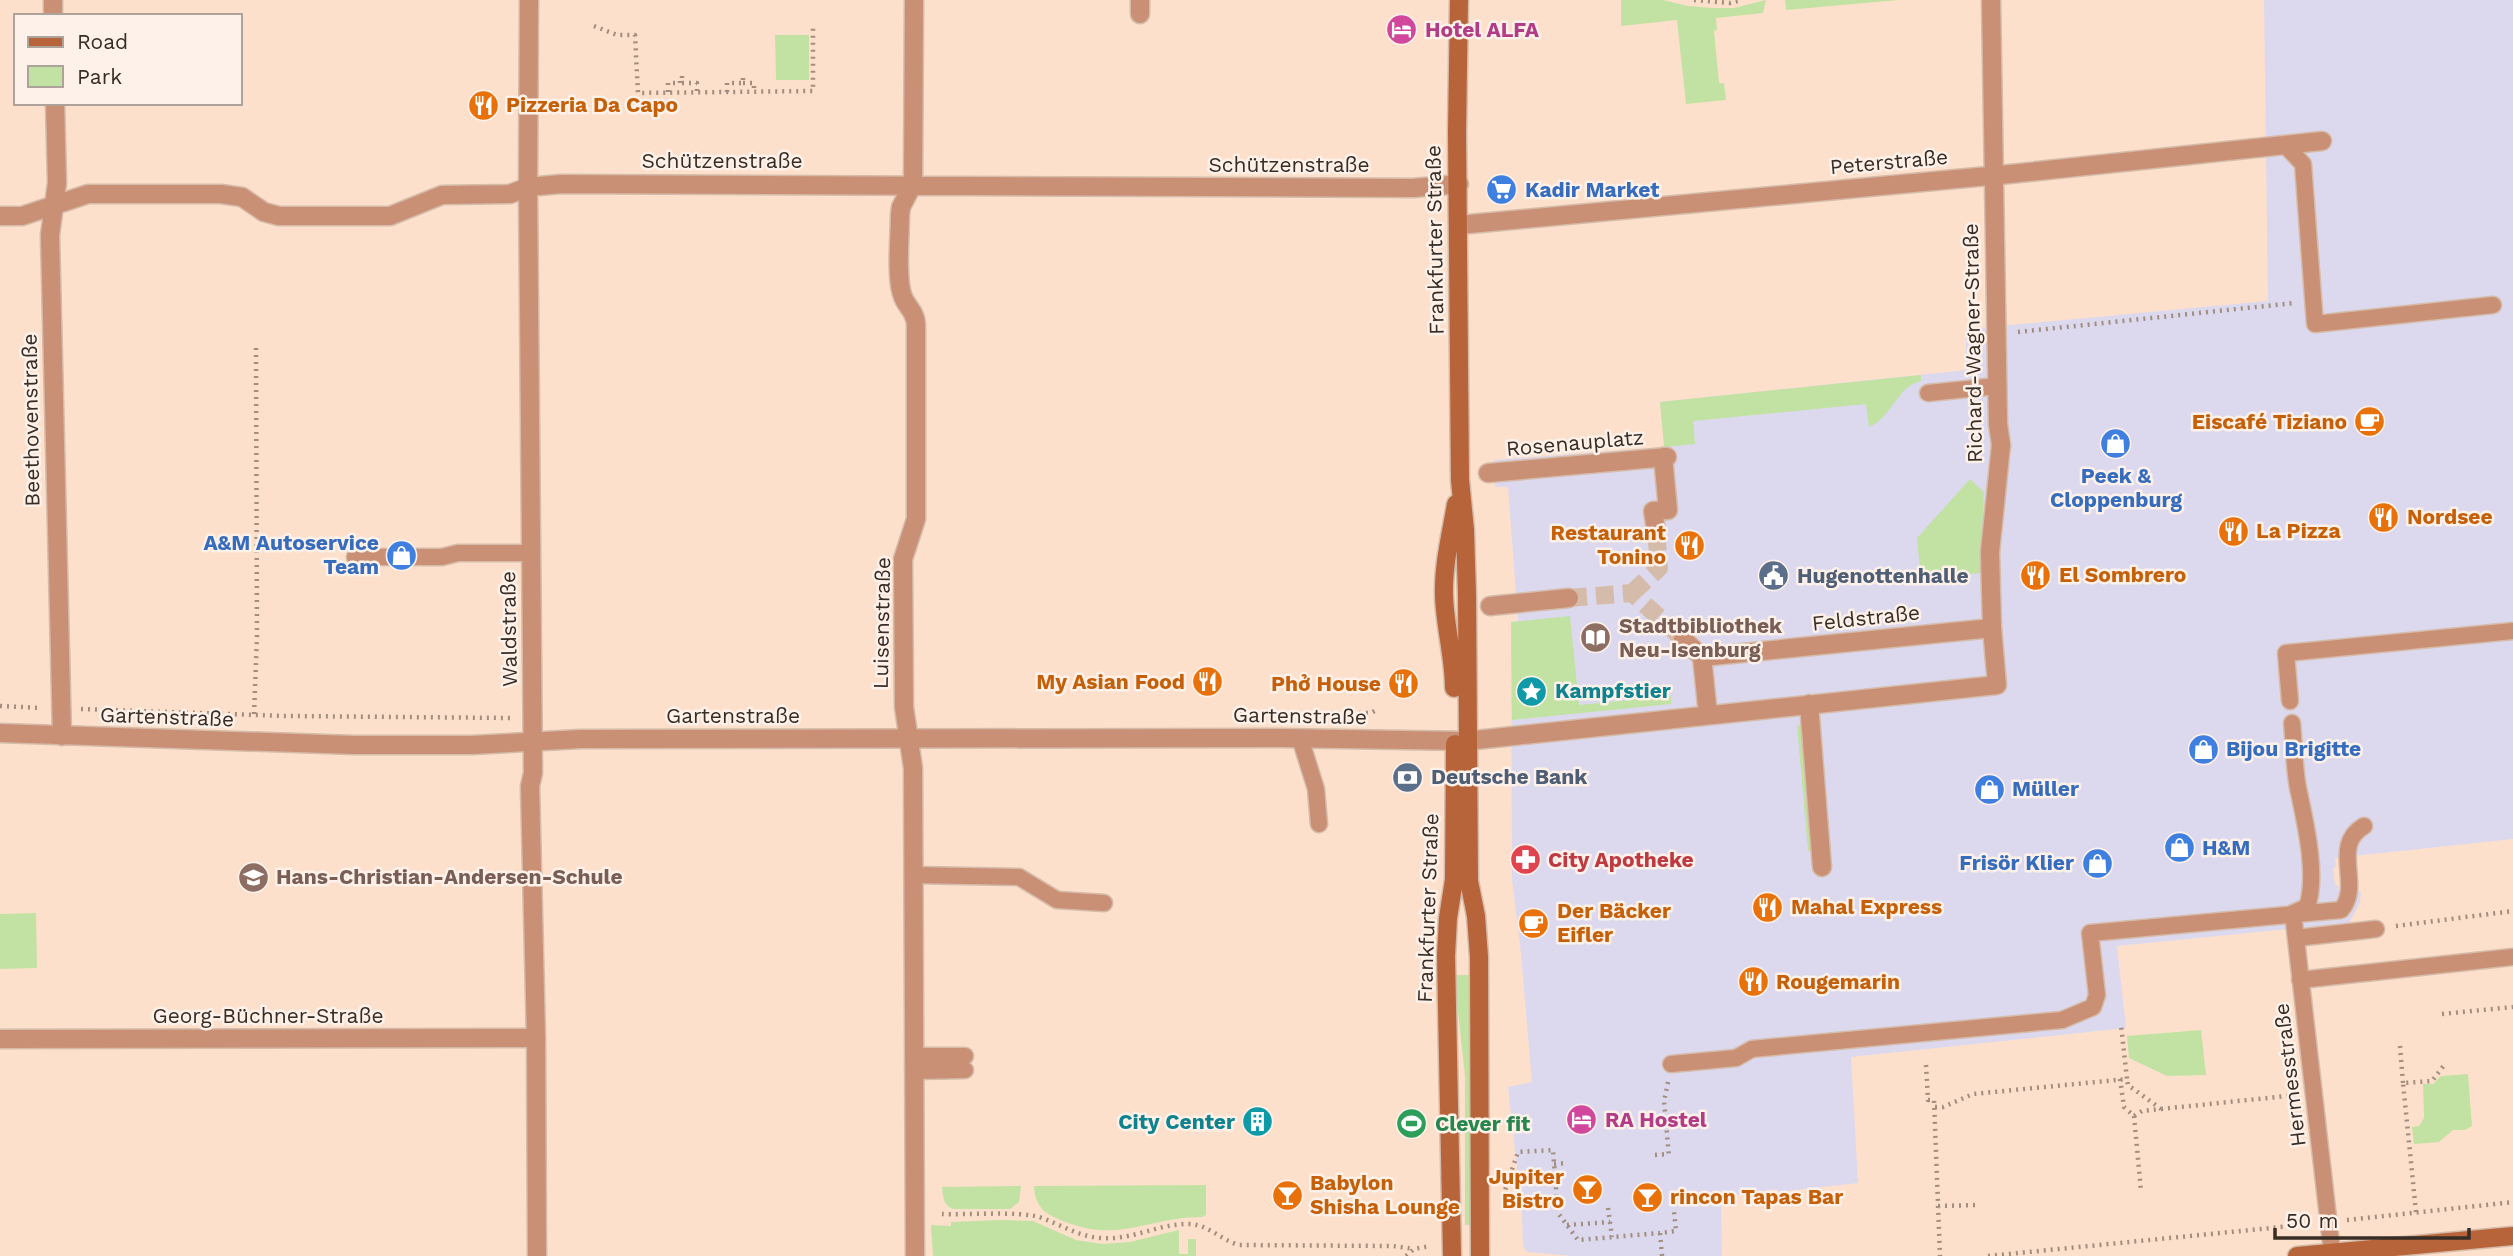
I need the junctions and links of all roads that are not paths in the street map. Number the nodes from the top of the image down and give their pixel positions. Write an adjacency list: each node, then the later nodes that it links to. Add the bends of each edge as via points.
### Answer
1 (529, 0): 11 (street, Waldstraße)
2 (914, 0): 9 (street, Luisenstraße)
3 (1459, 0): 10 (main road, Frankfurter Straße)
4 (1991, 0): 8 (street, Richard-Wagner-Straße)
5 (55, 105): 12 (street, Beethovenstraße)
6 (2322, 141): 7 (street, Peterstraße)
7 (2285, 145): 8 (street, Peterstraße); 15 (lane, via 2303,164 2315,324)
8 (1992, 175): 14 (street, Peterstraße); 16 (street, Richard-Wagner-Straße)
9 (913, 184): 10 (street, Schützenstraße, via 1413,188); 11 (street, Schützenstraße); 34 (street, Luisenstraße, via 900,215 901,288 916,324 916,519 903,559)
10 (1459, 184): 14 (main road, Frankfurter Straße)
11 (528, 187): 12 (street, Schützenstraße, via 510,194 442,195 390,216 279,216 242,197 221,194 88,194); 20 (street, Waldstraße)
12 (54, 206): 13 (street, Schützenstraße, via 22,216); 33 (street, Beethovenstraße, via 50,235)
13 (0, 216)
14 (1459, 225): 36 (main road, Frankfurter Straße, via 1460,480 1467,595)
15 (2493, 305)
16 (1997, 386): 17 (lane); 24 (street, Richard-Wagner-Straße, via 2001,445 1990,552)
17 (1927, 393)
18 (1488, 473): 19 (street, Rosenauplatz, via 1665,457 1668,510 1653,511)
19 (1656, 530)
20 (531, 553): 21 (lane); 37 (street, Waldstraße)
21 (355, 557)
22 (1569, 598): 23 (street)
23 (1490, 606)
24 (1992, 628): 27 (street, Feldstraße); 29 (street, Richard-Wagner-Straße, via 1997,685)
25 (2513, 631): 28 (lane, via 2286,653)
26 (1683, 639): 27 (street)
27 (1702, 657): 30 (street)
28 (2290, 701)
29 (1809, 704): 30 (street); 40 (street)
30 (1708, 715): 36 (street)
31 (2292, 723): 43 (lane, via 2312,893 2307,906)
32 (0, 733): 33 (street, Gartenstraße)
33 (62, 736): 37 (street, Gartenstraße, via 354,745)
34 (907, 738): 35 (street, Gartenstraße); 37 (street, Gartenstraße); 41 (street, Luisenstraße, via 913,768)
35 (1300, 738): 36 (street, Gartenstraße); 38 (lane, via 1316,789)
36 (1460, 741): 57 (main road, Frankfurter Straße, via 1446,956); 58 (main road, Frankfurter Straße, via 1479,957)
37 (533, 742): 48 (street, Waldstraße)
38 (1319, 824)
39 (2364, 826): 43 (lane, via 2347,845 2347,903 2341,910)
40 (1822, 867)
41 (914, 875): 42 (lane, via 1019,877 1057,900); 50 (street, Luisenstraße)
42 (1104, 903)
43 (2294, 914): 45 (lane); 52 (lane, via 2090,933 2097,995 2093,1007 2062,1020 1752,1049 1736,1058)
44 (2384, 928): 45 (lane)
45 (2296, 938): 47 (lane)
46 (2513, 957): 47 (lane, Hermesstraße)
47 (2300, 980): 54 (lane, Hermesstraße)
48 (536, 1038): 49 (street, Georg-Büchner-Straße); 55 (street, Waldstraße)
49 (0, 1039)
50 (915, 1063): 51 (lane); 56 (street, Luisenstraße)
51 (965, 1063)
52 (1671, 1064)
53 (2513, 1236): 54 (main road)
54 (2332, 1252): 59 (main road)
55 (537, 1256)
56 (915, 1256)
57 (1452, 1256)
58 (1480, 1256)
59 (2297, 1256)

